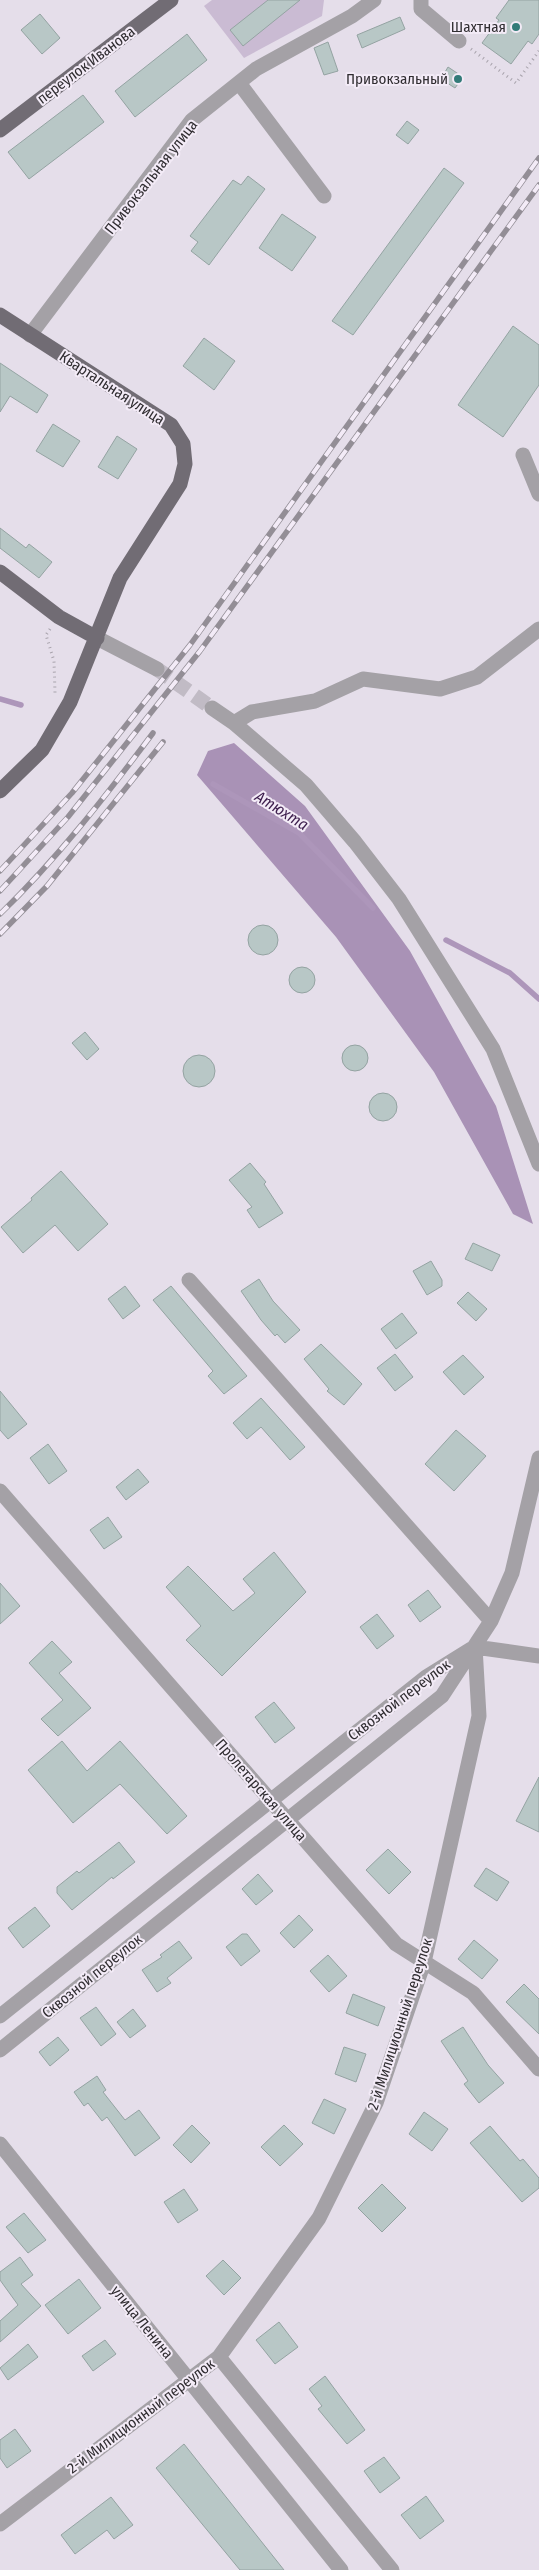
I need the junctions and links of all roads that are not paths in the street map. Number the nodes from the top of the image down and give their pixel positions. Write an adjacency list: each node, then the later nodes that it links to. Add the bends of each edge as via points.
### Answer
1 (171, 0): 6 (main road, переулок Иванова)
2 (374, 0): 5 (street, Привокзальная улица, via 352,16 256,69)
3 (421, 0): 4 (street, via 421,9)
4 (459, 41)
5 (239, 83): 7 (street); 9 (street, Привокзальная улица, via 192,120)
6 (0, 130)
7 (324, 196)
8 (0, 315): 9 (main road, Квартальная улица)
9 (30, 335): 14 (main road, Квартальная улица, via 170,425 183,444 185,464 180,484 120,578)
10 (523, 455): 11 (street)
11 (539, 494)
12 (0, 572): 14 (main road, via 59,616)
13 (539, 629): 17 (street, via 477,677 440,690 363,679 315,701 252,712)
14 (97, 638): 15 (street); 18 (main road, via 70,702 42,750)
15 (157, 669)
16 (212, 708): 17 (street)
17 (234, 723): 19 (street, via 306,785 399,899 493,1049)
18 (0, 791)
19 (539, 1164)
20 (189, 1280): 23 (street)
21 (539, 1458): 23 (street, via 512,1573)
22 (0, 1491): 26 (street, Пролетарская улица)
23 (491, 1621): 24 (street)
24 (475, 1647): 25 (street); 26 (street, Сквозной переулок, via 426,1677); 27 (street, Сквозной переулок, via 442,1696); 28 (street, 2-й Милиционный переулок, via 479,1716)
25 (539, 1656)
26 (270, 1799): 27 (street, Пролетарская улица); 29 (street, Сквозной переулок)
27 (286, 1820): 28 (street, Пролетарская улица, via 396,1944); 30 (street, Сквозной переулок)
28 (424, 1962): 31 (street, Пролетарская улица, via 473,1993); 33 (street, 2-й Милиционный переулок, via 376,2103 319,2218)
29 (0, 2016)
30 (0, 2050)
31 (539, 2069)
32 (0, 2144): 34 (street, улица Ленина)
33 (219, 2357): 34 (street, 2-й Милиционный переулок); 37 (street)
34 (187, 2380): 35 (street, 2-й Милиционный переулок); 36 (street, улица Ленина)
35 (0, 2524)
36 (340, 2570)
37 (392, 2570)

